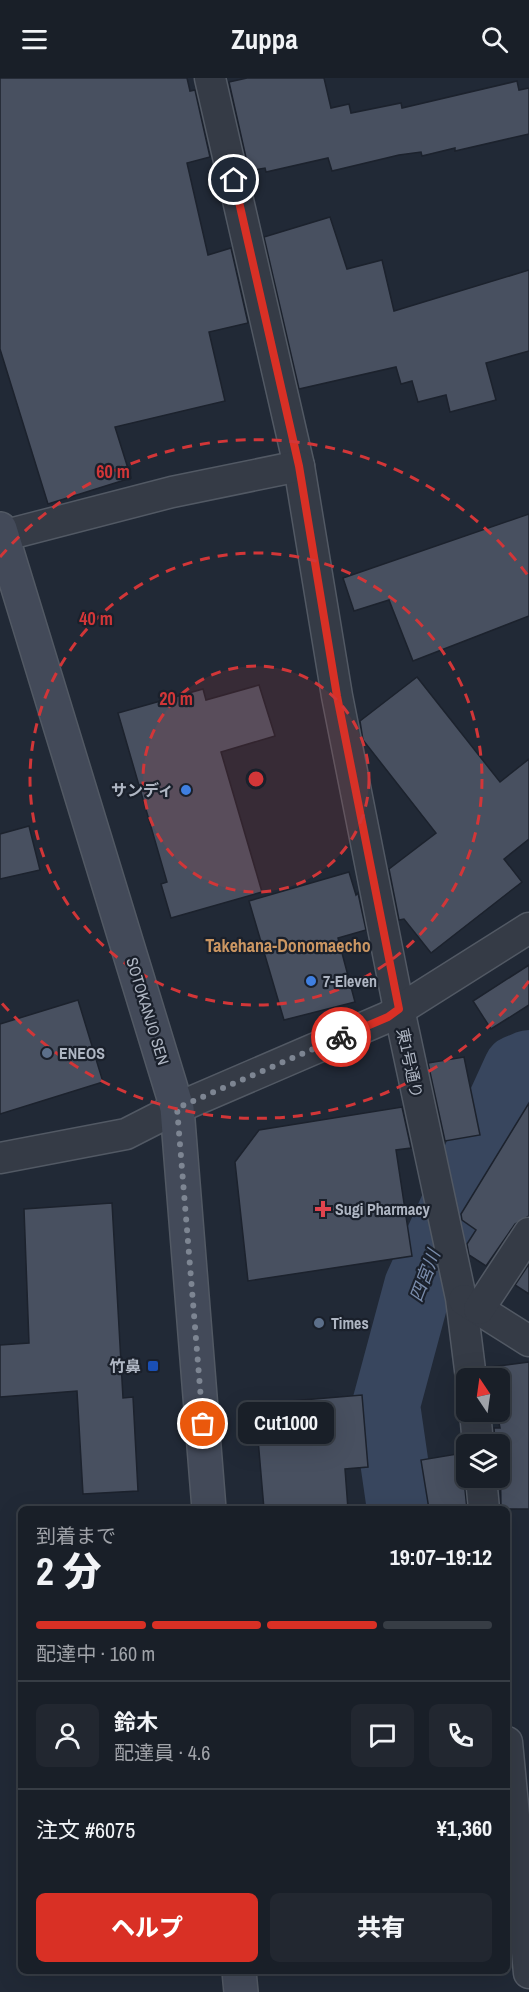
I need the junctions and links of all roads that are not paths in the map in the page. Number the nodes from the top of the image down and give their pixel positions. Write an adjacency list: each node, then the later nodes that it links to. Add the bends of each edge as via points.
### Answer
1 (210, 78): 2 (street, 東1号通り)
2 (299, 466): 3 (street); 5 (street, 東1号通り, via 337,696)
3 (1, 532): 6 (street, SOTOKANJO SEN)
4 (529, 928): 5 (street)
5 (399, 1009): 6 (street); 9 (street, 東1号通り)
6 (177, 1108): 7 (street, via 126,1134); 13 (street, SOTOKANJO SEN)
7 (0, 1158)
8 (529, 1233): 9 (street)
9 (470, 1304): 10 (street); 11 (street, 東1号通り)
10 (529, 1341)
11 (471, 1368)
12 (482, 1488): 14 (street)
13 (208, 1506)
14 (484, 1506)
15 (510, 1774): 16 (street)
16 (529, 1973)
17 (239, 1974): 18 (street)
18 (241, 1992)

